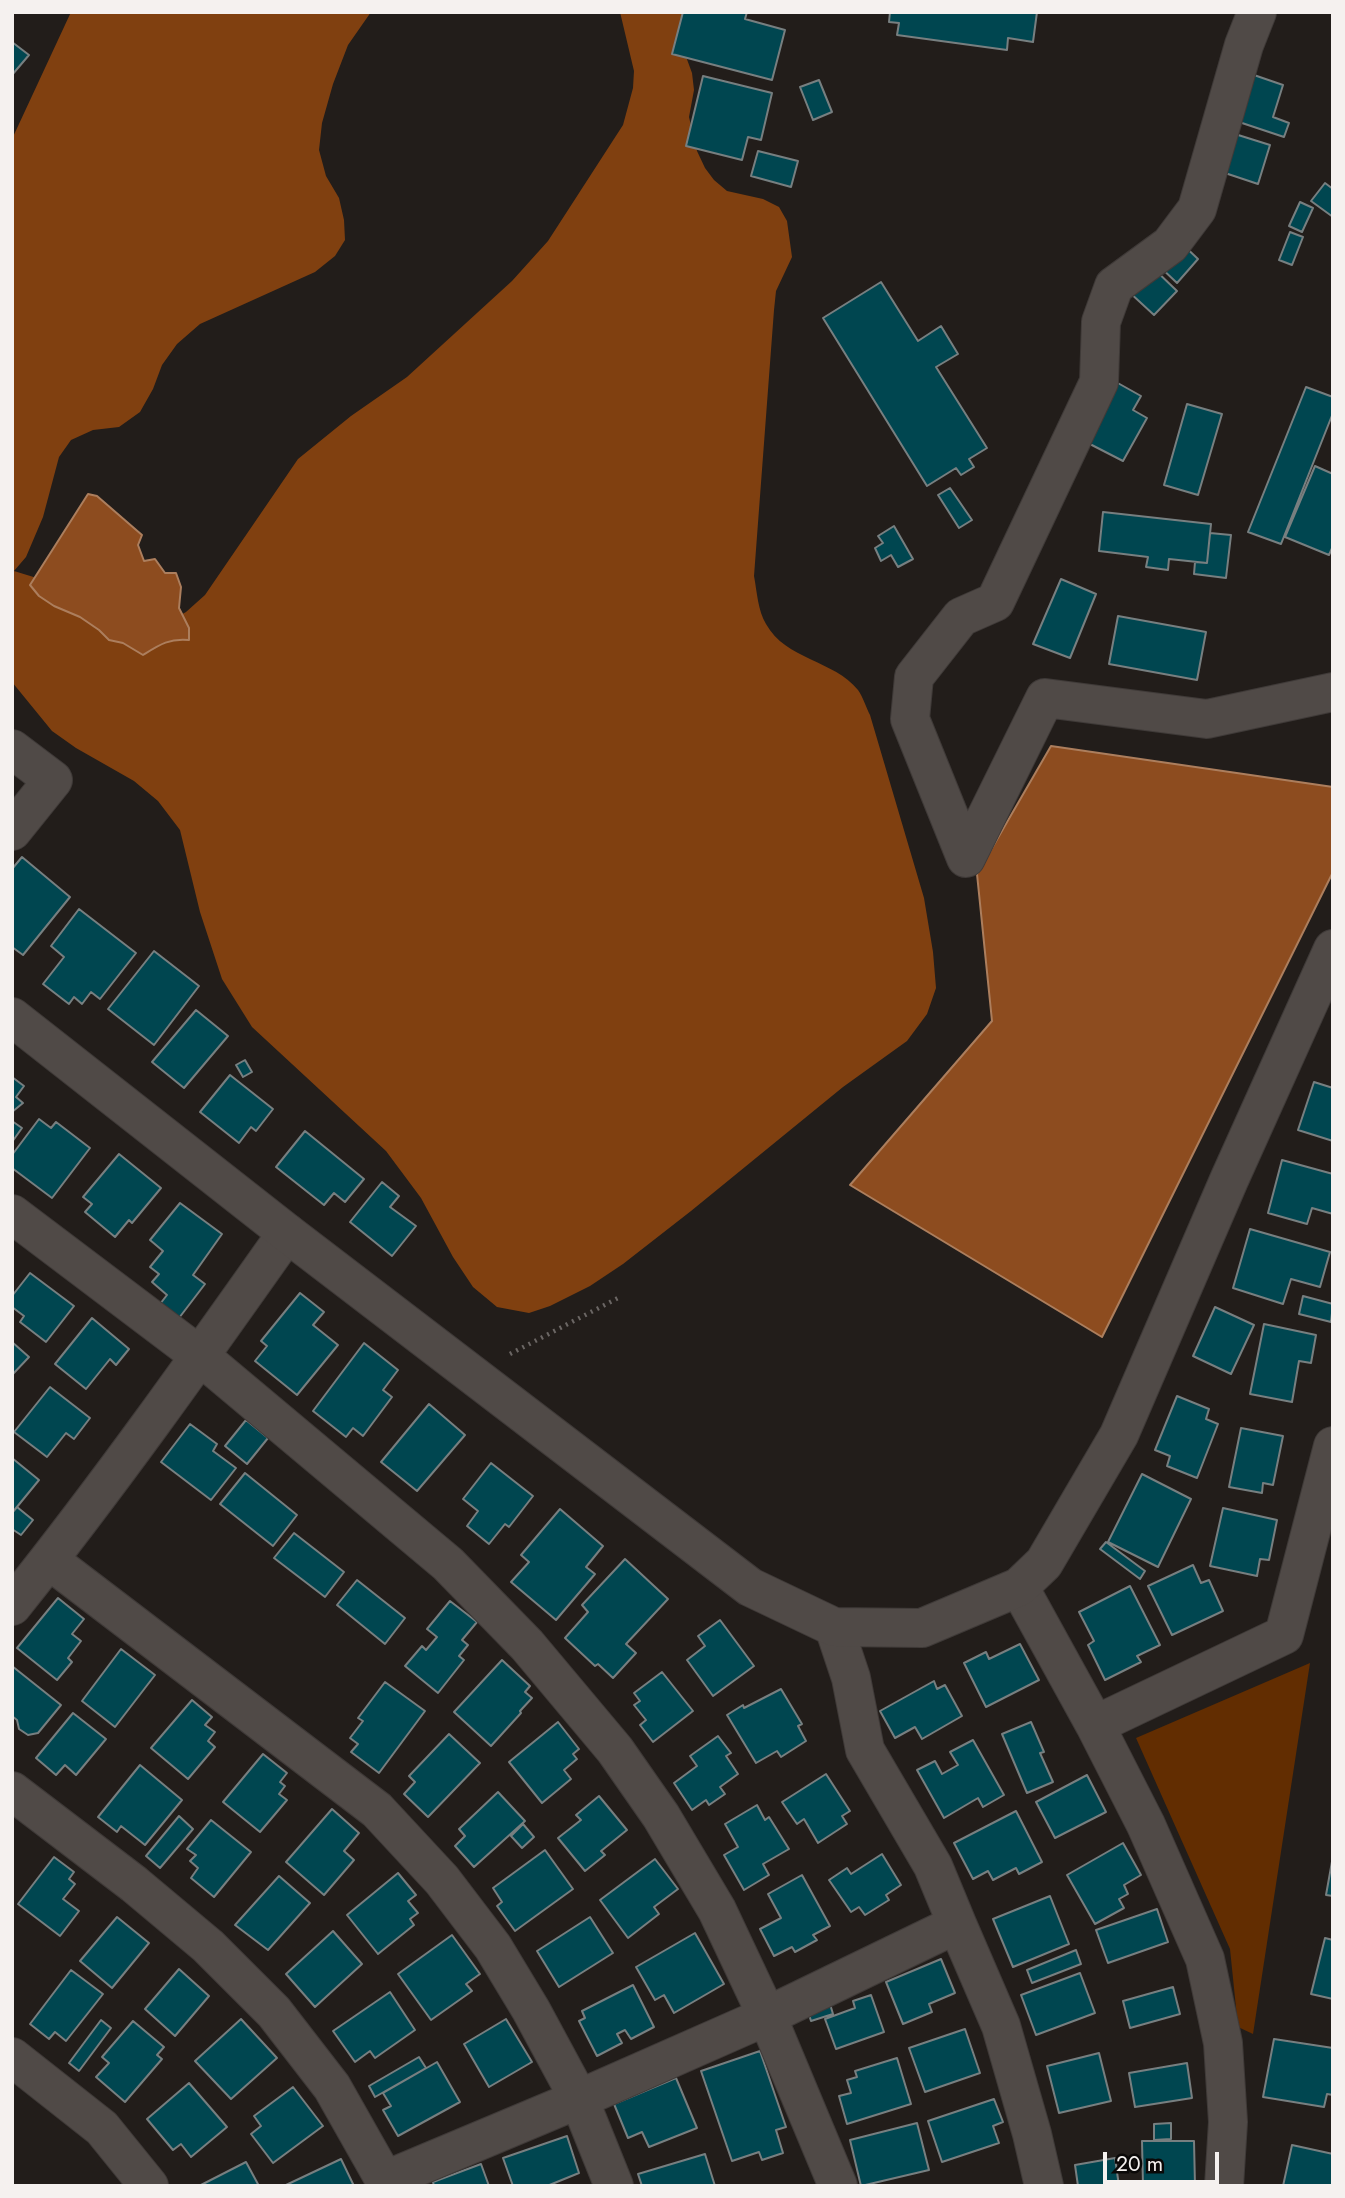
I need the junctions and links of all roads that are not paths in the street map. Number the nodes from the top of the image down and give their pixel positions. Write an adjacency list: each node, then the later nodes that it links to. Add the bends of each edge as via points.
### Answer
1 (1257, 12): 2 (street, via 1197,209 1170,244 1114,286 1101,322 1100,382 995,602 961,617 914,677 910,719 966,858 1045,698 1207,719)
2 (1333, 692)
3 (12, 749): 4 (street, via 53,780)
4 (12, 831)
5 (1330, 965): 12 (street, via 1229,1180 1119,1435 1044,1563)
6 (12, 1017): 8 (street)
7 (19, 1233): 9 (street)
8 (287, 1233): 9 (street); 14 (street, via 750,1587)
9 (200, 1356): 11 (street); 18 (street, via 448,1564 527,1645 615,1750 661,1816 717,1910)
10 (1333, 1446): 15 (street, via 1284,1635)
11 (49, 1560): 13 (street); 20 (street, via 377,1810 442,1880 494,1947)
12 (1019, 1587): 14 (street, via 922,1628); 15 (street)
13 (12, 1606)
14 (834, 1627): 17 (street, via 851,1678 865,1750 933,1866)
15 (1095, 1725): 26 (street, via 1146,1825 1205,1959 1223,2043 1228,2122)
16 (12, 1791): 21 (street, via 208,1946 274,2012 332,2087)
17 (957, 1924): 18 (street); 25 (street, via 1001,2026)
18 (767, 2016): 20 (street); 24 (street)
19 (12, 2057): 22 (street, via 102,2128)
20 (579, 2099): 21 (street); 23 (street)
21 (387, 2183)
22 (149, 2186)
23 (614, 2186)
24 (838, 2186)
25 (1044, 2186)
26 (1224, 2186)

